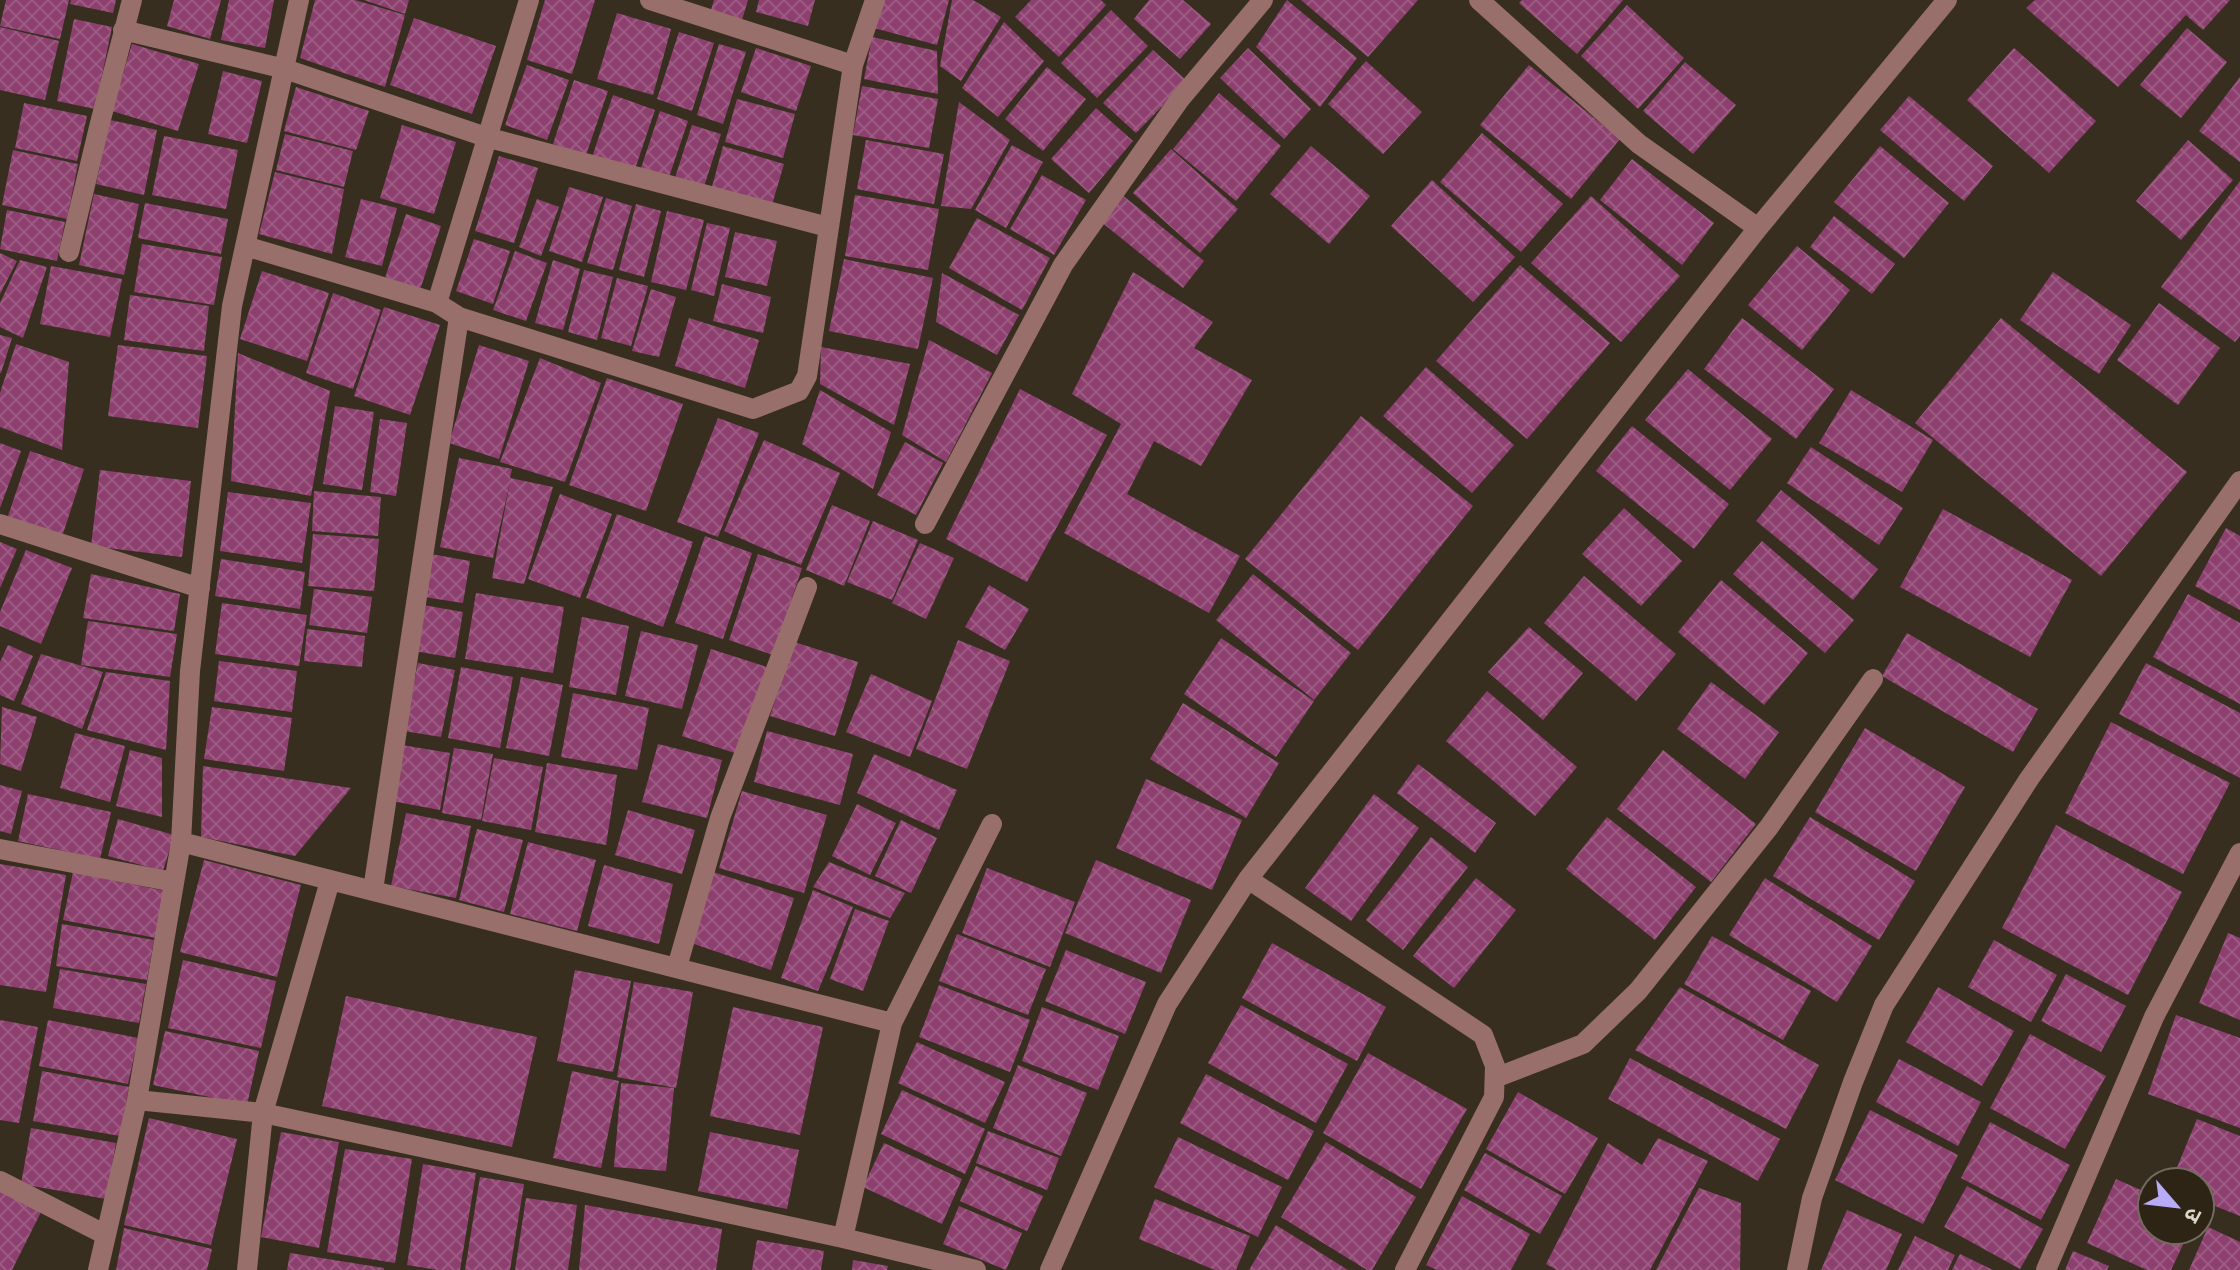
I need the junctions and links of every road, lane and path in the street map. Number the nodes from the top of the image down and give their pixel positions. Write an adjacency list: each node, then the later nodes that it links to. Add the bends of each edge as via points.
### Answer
1 (132, 0): 9 (street)
2 (299, 0): 11 (street)
3 (529, 0): 12 (street)
4 (650, 0): 10 (street)
5 (875, 0): 10 (street)
6 (1263, 0): 21 (street, via 1180,99 1063,265)
7 (1479, 0): 14 (street, via 1639,144)
8 (1947, 0): 14 (street)
9 (123, 30): 11 (street); 16 (street)
10 (853, 65): 13 (street)
11 (285, 69): 12 (street); 15 (street)
12 (486, 137): 13 (street); 17 (street)
13 (828, 227): 18 (street, via 807,376 799,391 753,409)
14 (1758, 228): 29 (street)
15 (245, 246): 17 (street); 23 (street, via 232,306)
16 (69, 252)
17 (437, 303): 18 (street)
18 (459, 317): 32 (street)
19 (2240, 481): 46 (street, via 2029,779 1884,1005 1812,1198)
20 (0, 524): 23 (street)
21 (925, 524)
22 (807, 587): 33 (street, via 720,818)
23 (200, 588): 26 (street)
24 (1873, 679): 35 (street, via 1769,827 1638,991 1583,1044)
25 (992, 824): 34 (street)
26 (181, 842): 30 (street); 31 (street)
27 (0, 849): 31 (street)
28 (2240, 853): 47 (street, via 2154,1017)
29 (1248, 879): 35 (street, via 1483,1035); 44 (street, via 1167,1004)
30 (330, 881): 32 (street); 37 (street)
31 (174, 882): 36 (street)
32 (373, 890): 33 (street)
33 (677, 967): 34 (street)
34 (892, 1023): 40 (street)
35 (1495, 1078): 45 (street, via 1494,1097)
36 (137, 1100): 37 (street); 39 (street)
37 (263, 1113): 40 (street); 42 (street)
38 (0, 1181): 39 (street)
39 (106, 1235): 41 (street)
40 (843, 1238): 43 (street)
41 (98, 1270)
42 (247, 1270)
43 (976, 1270)
44 (1050, 1270)
45 (1405, 1270)
46 (1797, 1270)
47 (2046, 1270)

